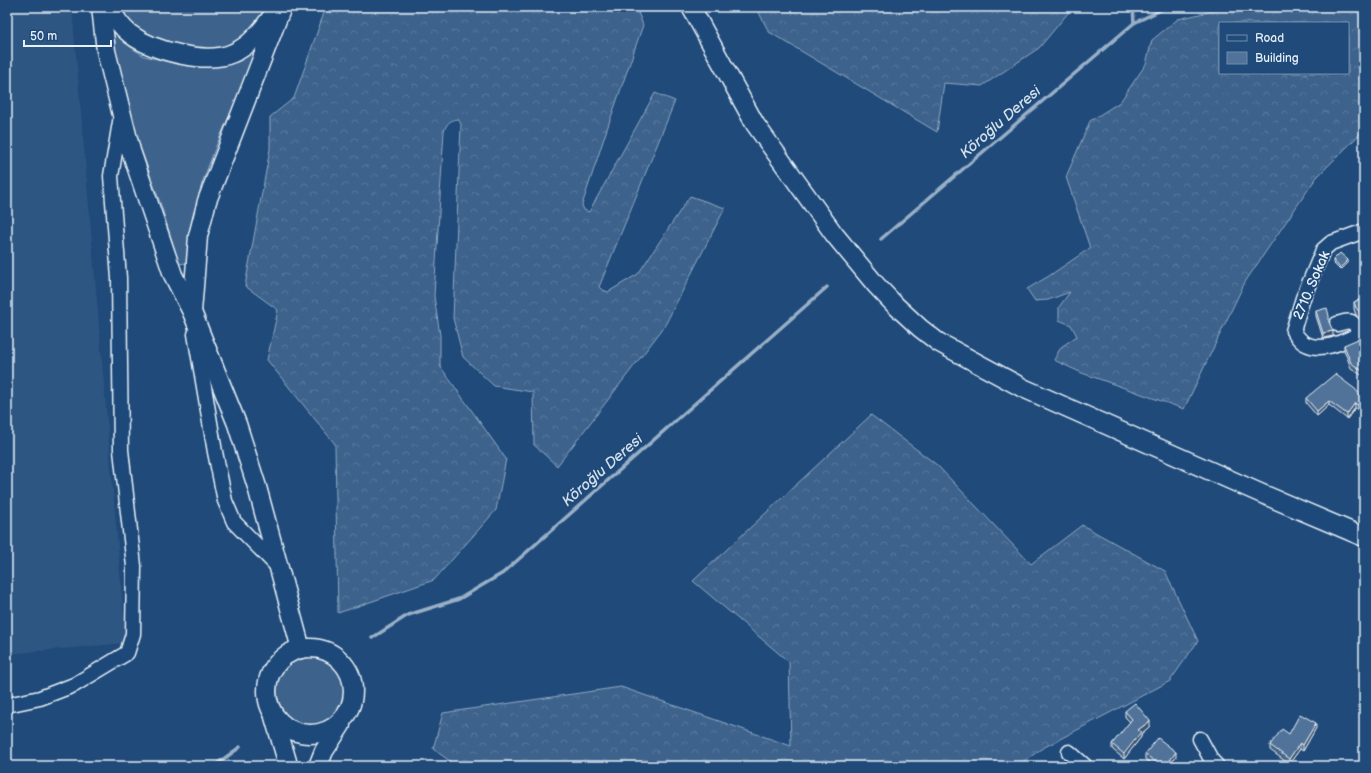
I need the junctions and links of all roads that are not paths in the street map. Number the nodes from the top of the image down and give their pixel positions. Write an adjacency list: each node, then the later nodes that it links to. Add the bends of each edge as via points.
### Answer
1 (101, 7): 6 (main road, via 106,51)
2 (110, 7): 3 (main road, via 116,20 143,42 198,57 232,54 245,47 266,25)
3 (278, 7)
4 (282, 7): 8 (main road, via 207,202 198,236)
5 (691, 7): 11 (main road, via 755,124 834,234 876,285 920,328 938,342 1023,388)
6 (122, 113): 8 (main road, via 131,151 173,276); 14 (street, via 111,176 119,278 121,450 134,566 133,634 127,653 74,685 40,698)
7 (1364, 231): 10 (street, 2710. Sokak, via 1331,242 1323,250 1303,298 1293,331 1302,342 1313,347 1332,346)
8 (192, 312): 12 (main road, via 238,424); 12 (street, via 225,501 234,522)
9 (1337, 324): 10 (street, via 1350,320)
10 (1362, 333)
11 (1364, 537)
12 (278, 566): 13 (main road)
13 (301, 649): 15 (main road, via 315,648 329,652 340,659 349,671 354,685 353,700); 16 (main road, via 288,654 277,663 270,675 268,703)
14 (7, 705)
15 (348, 713): 16 (main road, via 339,725 326,732 312,735 297,733 284,726); 20 (main road, via 324,751)
16 (274, 716): 19 (main road)
17 (1200, 740): 22 (street)
18 (1069, 752): 21 (street)
19 (287, 766)
20 (318, 766)
21 (1085, 766)
22 (1217, 766)

